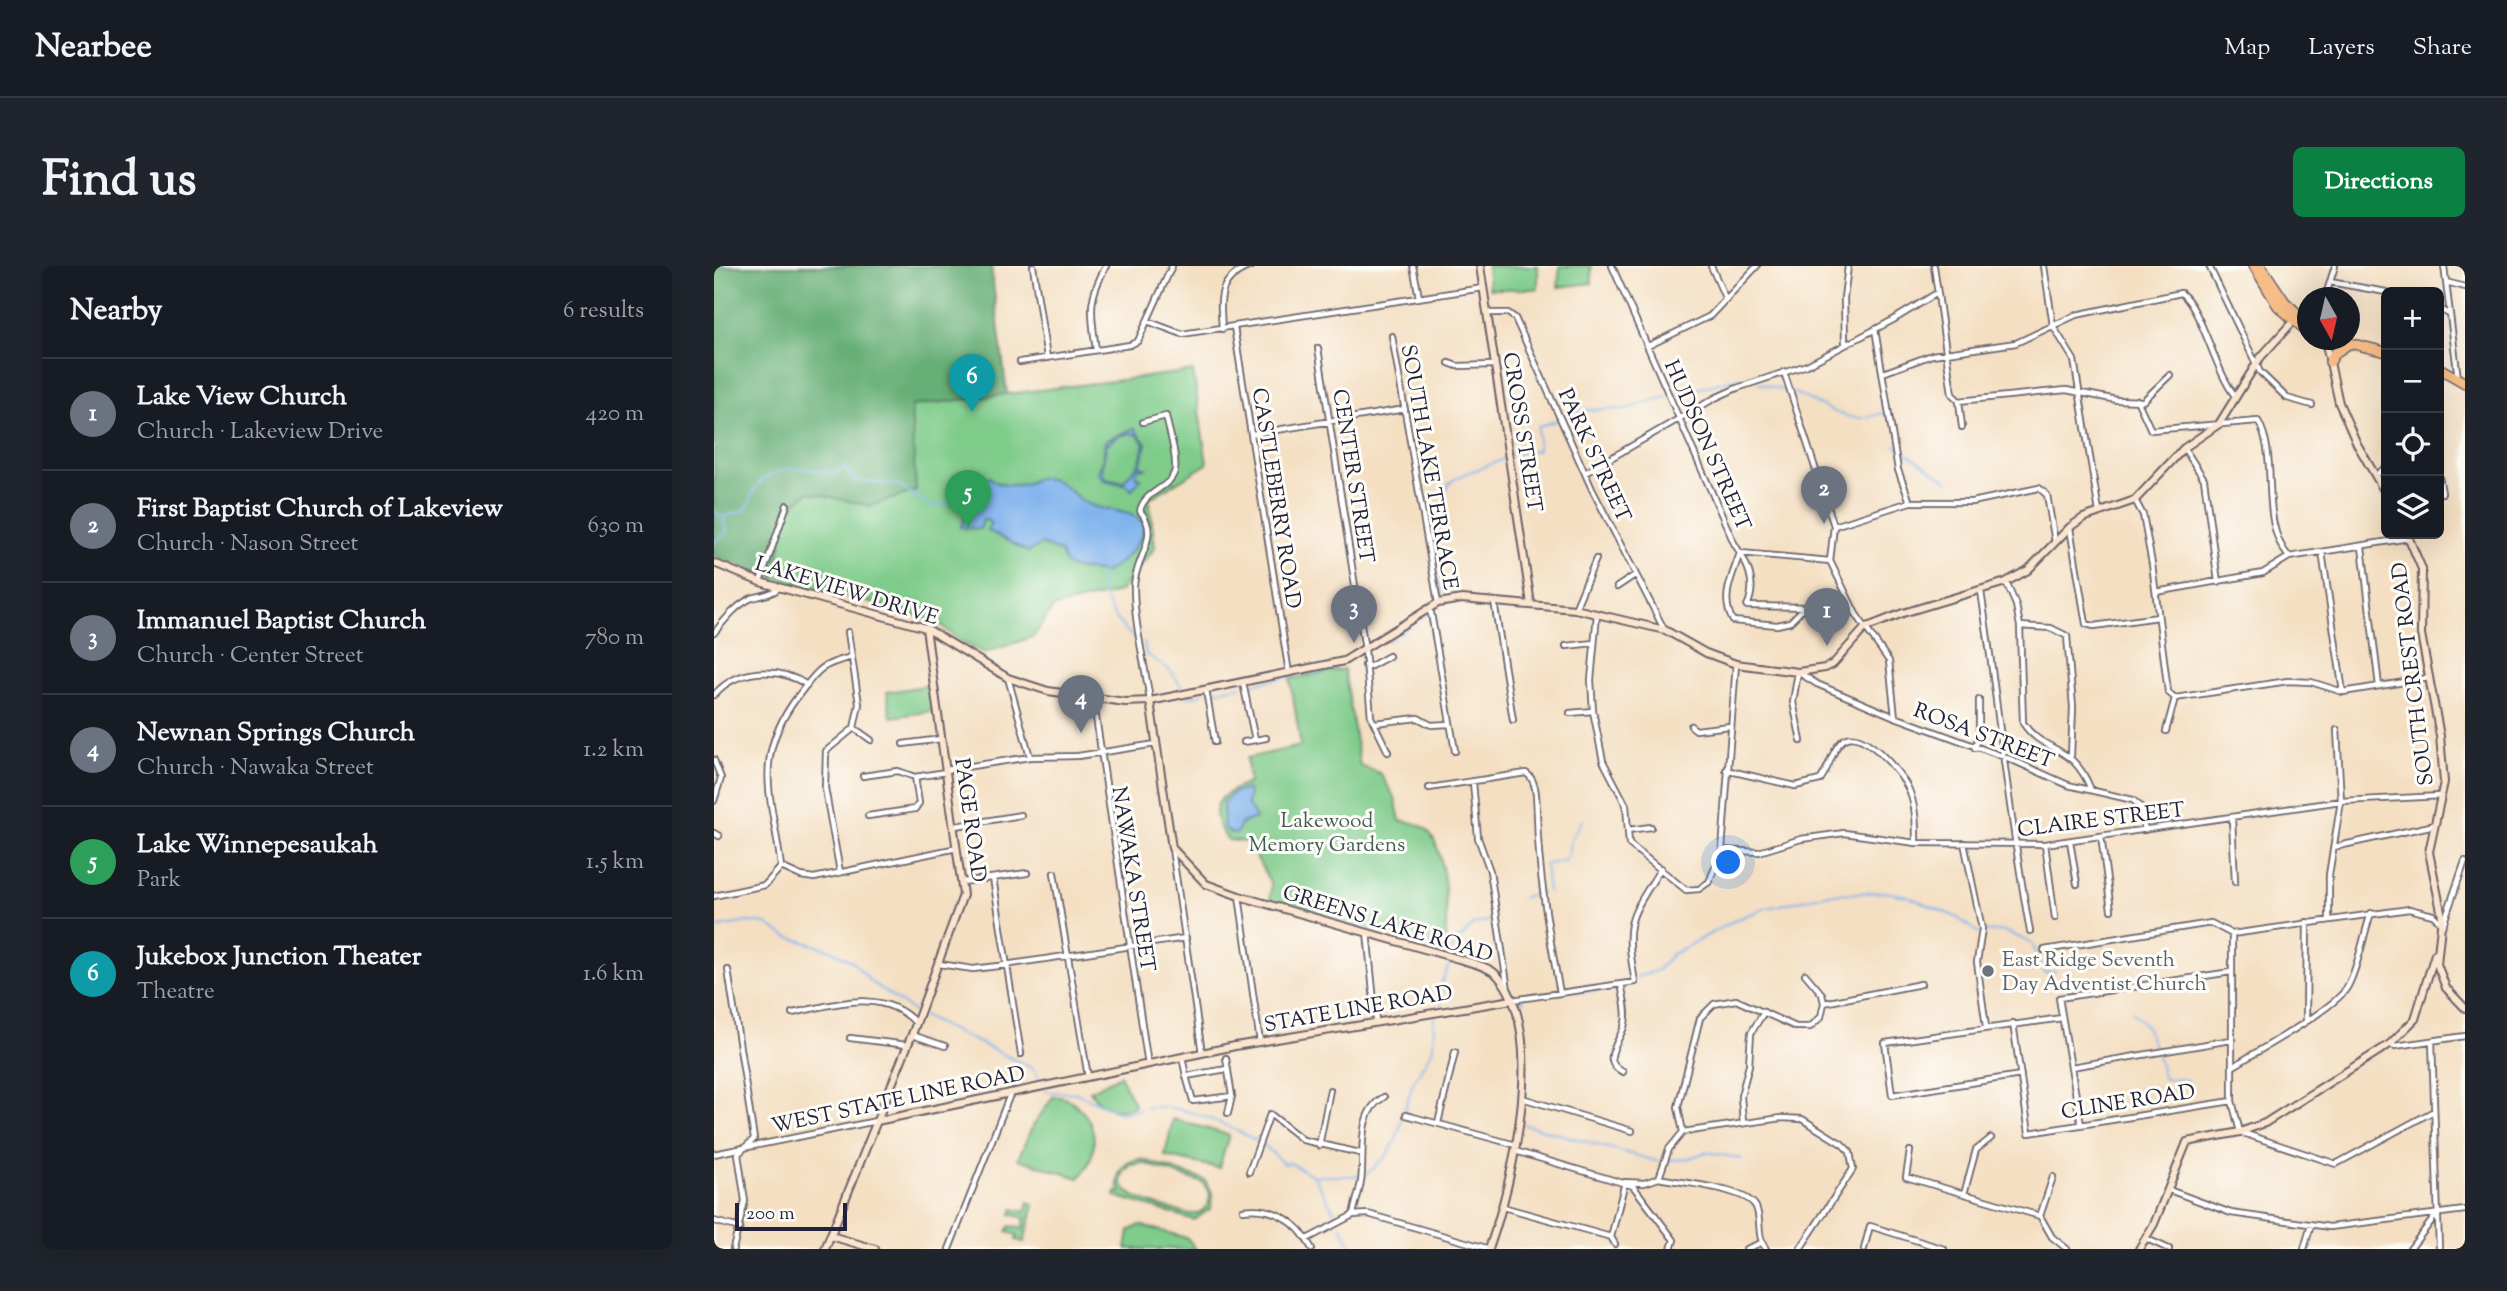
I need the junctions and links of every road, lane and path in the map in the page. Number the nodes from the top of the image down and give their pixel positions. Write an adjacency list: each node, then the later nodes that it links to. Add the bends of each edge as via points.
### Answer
1 (1033, 266): 46 (street)
2 (1106, 266): 43 (street, via 1093,291)
3 (1172, 266): 31 (street)
4 (1251, 266): 34 (street, via 1235,272 1221,292)
5 (1413, 266): 25 (street)
6 (1480, 266): 22 (street, CROSS STREET)
7 (1612, 266): 38 (street, HUDSON STREET)
8 (1711, 266): 26 (street)
9 (1757, 266): 26 (street)
10 (1848, 266): 37 (street)
11 (1934, 266): 24 (street)
12 (2044, 266): 32 (street)
13 (2209, 266): 51 (street)
14 (2254, 266): 30 (highway, via 2274,300)
15 (2261, 266): 30 (highway)
16 (2335, 266): 18 (street)
17 (2444, 266): 19 (street)
18 (2330, 282): 20 (street); 23 (street)
19 (2445, 282): 21 (street); 29 (street)
20 (2328, 287)
21 (2465, 287)
22 (1483, 288): 25 (street); 28 (street, CROSS STREET)
23 (2381, 291)
24 (1937, 293): 35 (street); 45 (street)
25 (1419, 297): 33 (street)
26 (1726, 300): 38 (street, via 1710,316)
27 (2444, 311): 29 (street)
28 (1488, 313): 50 (street, CROSS STREET); 71 (street, PARK STREET, via 1508,313 1515,318)
29 (2450, 314): 56 (street)
30 (2295, 318): 51 (street, LAKEVIEW DRIVE)
31 (1147, 321): 34 (street, via 1182,334); 43 (street, via 1138,341)
32 (2053, 326): 45 (street, via 2005,346); 57 (street, via 2073,357); 58 (street, via 2076,315 2181,293)
33 (1234, 327): 34 (street); 68 (street, CASTLEBERRY ROAD)
34 (1222, 329)
35 (1875, 329): 37 (street); 54 (street)
36 (1392, 336): 62 (street, SOUTH LAKE TERRACE)
37 (1845, 343): 53 (street, via 1807,365)
38 (1648, 346): 63 (street, HUDSON STREET)
39 (2360, 346): 44 (highway)
40 (1318, 348): 64 (street, CENTER STREET)
41 (2327, 350): 48 (street)
42 (2340, 350): 48 (highway)
43 (1096, 351): 46 (street)
44 (2381, 351)
45 (1948, 352): 54 (street); 60 (street, via 1952,394)
46 (1047, 358): 47 (street)
47 (1020, 362)
48 (2330, 362): 72 (street, via 2344,415)
49 (1449, 363): 50 (street)
50 (1495, 365): 101 (street, CROSS STREET)
51 (2255, 365): 58 (street, LAKEVIEW DRIVE); 61 (street, via 2281,394)
52 (2444, 371): 56 (highway)
53 (1784, 372): 63 (street, via 1737,388); 78 (street)
54 (1882, 373): 75 (street, via 1898,470)
55 (2170, 375): 59 (street, via 2151,396)
56 (2462, 381)
57 (2080, 390): 59 (street); 60 (street); 77 (street)
58 (2235, 396): 66 (street, LAKEVIEW DRIVE)
59 (2137, 400): 66 (street, via 2151,430)
60 (1959, 401): 67 (street)
61 (2312, 405)
62 (1405, 409): 64 (street); 100 (street, SOUTH LAKE TERRACE)
63 (1680, 419): 71 (street); 84 (street, HUDSON STREET)
64 (1329, 421): 68 (street); 115 (street, CENTER STREET)
65 (1143, 422): 133 (street, via 1166,416 1175,472 1147,496 1140,510 1150,530 1134,585)
66 (2219, 424): 69 (street, LAKEVIEW DRIVE); 86 (street, via 2260,423 2274,521)
67 (1962, 427)
68 (1252, 434): 121 (street, CASTLEBERRY ROAD)
69 (2184, 448): 74 (street, LAKEVIEW DRIVE); 93 (street, via 2204,479)
70 (2381, 471): 72 (street)
71 (1585, 473): 90 (street, PARK STREET)
72 (2376, 475): 73 (street)
73 (2381, 484)
74 (2135, 500): 77 (street, LAKEVIEW DRIVE); 97 (street, via 2144,521)
75 (1910, 502): 78 (street); 82 (street, via 1972,502 2039,488 2047,495)
76 (788, 505): 91 (street)
77 (2099, 512): 79 (street, LAKEVIEW DRIVE)
78 (1834, 526): 88 (street)
79 (2070, 527): 82 (street, LAKEVIEW DRIVE); 106 (street, via 2086,624)
80 (2396, 539): 83 (street)
81 (2410, 539): 123 (street, SOUTH CREST ROAD, via 2422,569 2421,634)
82 (2055, 543): 92 (street, LAKEVIEW DRIVE, via 2028,570)
83 (2362, 547): 85 (street); 126 (street)
84 (1740, 552): 88 (street, HUDSON STREET); 102 (street, via 1751,577 1748,606); 102 (street, via 1728,588 1733,621 1777,625)
85 (2322, 552): 86 (street); 128 (street)
86 (2289, 557): 93 (street, via 2263,573)
87 (1596, 559): 103 (street)
88 (1830, 561): 98 (street)
89 (714, 564): 91 (street, LAKEVIEW DRIVE)
90 (1635, 575): 95 (street); 110 (street, PARK STREET)
91 (760, 582): 94 (street, LAKEVIEW DRIVE)
92 (2006, 582): 96 (street, LAKEVIEW DRIVE); 107 (street)
93 (2218, 582): 97 (street)
94 (780, 587): 108 (street, LAKEVIEW DRIVE); 112 (street, via 750,599)
95 (1617, 587)
96 (1981, 591): 109 (street, LAKEVIEW DRIVE); 160 (street)
97 (2156, 592): 106 (street)
98 (1846, 595): 102 (street); 109 (street)
99 (1494, 601): 100 (street, LAKEVIEW DRIVE); 101 (street, LAKEVIEW DRIVE); 137 (street)
100 (1438, 603): 104 (street, LAKEVIEW DRIVE)
101 (1531, 604): 103 (street, LAKEVIEW DRIVE)
102 (1811, 607)
103 (1575, 609): 105 (street, LAKEVIEW DRIVE)
104 (1426, 610): 115 (street, LAKEVIEW DRIVE); 139 (street, via 1431,613)
105 (1597, 614): 110 (street, LAKEVIEW DRIVE); 113 (street)
106 (2158, 617): 131 (street, via 2168,692)
107 (2020, 626): 158 (street, via 2023,723); 158 (street, via 2046,627 2067,636 2073,707)
108 (926, 628): 122 (street, LAKEVIEW DRIVE); 146 (street, PAGE ROAD)
109 (1865, 628): 120 (street, LAKEVIEW DRIVE, via 1833,664); 136 (street, via 1889,661)
110 (1665, 630): 118 (street, LAKEVIEW DRIVE)
111 (848, 632): 117 (street)
112 (714, 633)
113 (1594, 643): 114 (street); 134 (street)
114 (1566, 646)
115 (1365, 650): 119 (street, CENTER STREET); 121 (street, LAKEVIEW DRIVE, via 1344,661)
116 (1389, 656): 119 (street)
117 (852, 657): 125 (street, via 822,666); 142 (street, via 859,704)
118 (1735, 664): 120 (street, LAKEVIEW DRIVE); 141 (street)
119 (1365, 665): 138 (street, CENTER STREET)
120 (1798, 672): 136 (street, ROSA STREET); 149 (street, via 1793,702)
121 (1289, 674): 124 (street, LAKEVIEW DRIVE)
122 (1008, 678): 130 (street, LAKEVIEW DRIVE, via 1048,691); 159 (street)
123 (2429, 678): 126 (street); 169 (street, SOUTH CREST ROAD, via 2441,743)
124 (1243, 683): 127 (street, LAKEVIEW DRIVE); 148 (street)
125 (807, 685): 129 (street, via 793,676 771,672 738,677); 191 (street, via 778,725 768,756)
126 (2379, 686): 128 (street)
127 (1206, 691): 133 (street, LAKEVIEW DRIVE); 150 (street)
128 (2343, 692): 131 (street, via 2312,682 2288,681)
129 (714, 695)
130 (1093, 697): 133 (street, LAKEVIEW DRIVE); 157 (street, NAWAKA STREET)
131 (2175, 698): 144 (street)
132 (1979, 700): 154 (street)
133 (1150, 701): 153 (street)
134 (1592, 710): 135 (street); 178 (street, via 1603,761 1626,806)
135 (1570, 713)
136 (1895, 717): 154 (street, ROSA STREET)
137 (1513, 720)
138 (1374, 723): 139 (street, via 1418,718 1431,725); 156 (street, CENTER STREET)
139 (1448, 724): 155 (street)
140 (1691, 726): 141 (street, via 1696,730)
141 (1730, 726): 162 (street)
142 (854, 728): 147 (street); 193 (street, via 826,751 824,771)
143 (2337, 730): 171 (street)
144 (2166, 731)
145 (1266, 738): 148 (street)
146 (941, 739): 152 (street); 163 (street, PAGE ROAD)
147 (871, 740)
148 (1255, 740): 151 (street)
149 (1801, 741)
150 (1215, 742)
151 (1244, 742)
152 (903, 744)
153 (1156, 744): 157 (street); 188 (street)
154 (1975, 748): 160 (street, ROSA STREET)
155 (1454, 751)
156 (1388, 752)
157 (1099, 754): 159 (street); 212 (street, NAWAKA STREET)
158 (2071, 756): 168 (street)
159 (1030, 757): 163 (street)
160 (2005, 758): 168 (street, ROSA STREET, via 2067,785); 185 (street)
161 (714, 760): 170 (street, via 721,778)
162 (1726, 770): 182 (street, via 1795,786 1820,780 1840,742 1862,740 1886,757 1908,788); 189 (street)
163 (946, 771): 165 (street); 176 (street, PAGE ROAD)
164 (863, 776): 165 (street, via 898,771)
165 (915, 777): 173 (street, via 919,803 915,809)
166 (1473, 782): 167 (street); 223 (street, via 1526,773 1535,785 1537,831); 224 (street, via 1478,838 1490,871)
167 (1429, 788)
168 (2091, 790): 179 (street, ROSA STREET, via 2133,800 2140,806)
169 (2443, 796): 171 (street, CLAIRE STREET); 175 (street, SOUTH CREST ROAD)
170 (714, 801)
171 (2341, 801): 174 (street, CLAIRE STREET); 186 (street)
172 (1021, 815): 176 (street)
173 (868, 816)
174 (2232, 819): 179 (street, CLAIRE STREET); 198 (street)
175 (2434, 825): 186 (street); 207 (street, SOUTH CREST ROAD, via 2429,860)
176 (956, 826): 187 (street, PAGE ROAD)
177 (1651, 827): 178 (street)
178 (1628, 830): 192 (street, via 1629,844)
179 (2145, 830): 180 (street, CLAIRE STREET)
180 (2101, 836): 181 (street, CLAIRE STREET); 202 (street)
181 (2070, 841): 184 (street, CLAIRE STREET); 199 (street)
182 (1916, 843): 183 (street, CLAIRE STREET); 189 (street, CLAIRE STREET, via 1844,833 1801,839 1759,852)
183 (1964, 843): 185 (street, CLAIRE STREET); 234 (street, via 1980,913 1977,962)
184 (2045, 844): 185 (street, CLAIRE STREET); 204 (street)
185 (2014, 846): 208 (street)
186 (2334, 847): 205 (street)
187 (958, 848): 193 (street); 197 (street, PAGE ROAD)
188 (1172, 848): 201 (street, GREENS LAKE ROAD, via 1206,884); 211 (street)
189 (1722, 850): 192 (street, via 1712,877 1699,889 1677,886)
190 (2465, 861): 207 (street)
191 (781, 867): 193 (street, via 801,876); 200 (street, via 765,885)
192 (1661, 867): 222 (street, STATE LINE ROAD, via 1632,916 1627,934 1635,982)
193 (840, 872)
194 (1027, 873): 196 (street)
195 (1054, 873): 215 (street)
196 (993, 878): 197 (street); 217 (street)
197 (963, 882): 216 (street, PAGE ROAD, via 961,906)
198 (2235, 882)
199 (2077, 884)
200 (714, 896)
201 (1239, 896): 209 (street, GREENS LAKE ROAD); 240 (street)
202 (2111, 910)
203 (2371, 913): 205 (street); 207 (street, via 2416,909 2439,919); 230 (street, via 2347,988 2328,1010)
204 (2055, 918)
205 (2329, 919): 206 (street)
206 (2307, 922): 210 (street); 230 (street)
207 (2442, 926): 214 (street, SOUTH CREST ROAD)
208 (2030, 931)
209 (1367, 932): 224 (street, GREENS LAKE ROAD, via 1491,970); 231 (street)
210 (2232, 934): 213 (street, via 2211,923); 219 (street)
211 (1186, 938): 212 (street); 245 (street)
212 (1129, 947): 215 (street); 249 (street, NAWAKA STREET)
213 (2044, 950)
214 (2437, 950): 226 (street, SOUTH CREST ROAD, via 2446,988); 241 (street, via 2415,1019)
215 (1069, 958): 217 (street); 256 (street)
216 (939, 964): 217 (street, via 973,969); 232 (street, PAGE ROAD)
217 (1006, 965): 246 (street)
218 (728, 970): 276 (street, via 754,1139)
219 (2231, 972): 229 (street, via 2059,998); 238 (street)
220 (1805, 974): 225 (street)
221 (1921, 984): 225 (street)
222 (1622, 989): 223 (street, STATE LINE ROAD); 253 (street, via 1625,1024 1612,1060)
223 (1560, 993): 224 (street, STATE LINE ROAD)
224 (1511, 997): 231 (street, STATE LINE ROAD); 261 (street, GREENS LAKE ROAD, via 1524,1060)
225 (1824, 1003): 227 (street, via 1821,1017 1810,1027 1796,1027)
226 (2465, 1007)
227 (1764, 1012): 266 (street, via 1751,1033 1741,1096); 271 (street, via 1736,1000 1714,1004 1700,1018 1678,1107)
228 (792, 1013): 232 (street, via 872,999 905,1011)
229 (2062, 1018): 233 (street); 250 (street)
230 (2306, 1019): 251 (street)
231 (1376, 1021): 240 (street, STATE LINE ROAD)
232 (916, 1023): 235 (street, PAGE ROAD)
233 (2013, 1023): 234 (street); 254 (street)
234 (1986, 1027): 254 (street, via 1885,1043 1892,1095)
235 (912, 1035): 242 (street, PAGE ROAD); 243 (street)
236 (2465, 1036): 239 (street)
237 (850, 1038): 242 (street)
238 (2231, 1040): 250 (street); 251 (street)
239 (2432, 1041): 241 (street); 263 (street)
240 (1260, 1042): 245 (street, STATE LINE ROAD)
241 (2390, 1044): 272 (street, via 2265,1123)
242 (907, 1045): 267 (street, PAGE ROAD)
243 (945, 1046)
244 (1455, 1052): 268 (street)
245 (1202, 1053): 247 (street, STATE LINE ROAD)
246 (1021, 1054)
247 (1182, 1057): 249 (street, STATE LINE ROAD); 255 (street)
248 (1226, 1058): 252 (street)
249 (1148, 1065): 256 (street, STATE LINE ROAD)
250 (2071, 1067): 269 (street)
251 (2233, 1067): 262 (street)
252 (1227, 1069): 255 (street); 259 (street)
253 (1623, 1072)
254 (2021, 1075): 269 (street, CLINE ROAD, via 2029,1133)
255 (1186, 1076): 259 (street, via 1193,1101)
256 (1088, 1077): 258 (street, WEST STATE LINE ROAD)
257 (1330, 1090): 274 (street)
258 (1011, 1092): 267 (street, WEST STATE LINE ROAD); 304 (street)
259 (1232, 1096): 264 (street)
260 (1384, 1097): 278 (street, via 1369,1111)
261 (1522, 1098): 270 (street); 275 (street, GREENS LAKE ROAD)
262 (2232, 1101): 269 (street, CLINE ROAD); 272 (street)
263 (2432, 1112): 272 (street, via 2336,1164); 290 (street)
264 (1228, 1113)
265 (1406, 1115): 268 (street)
266 (1743, 1123): 271 (street); 310 (street, via 1802,1119 1850,1152 1851,1177)
267 (876, 1124): 276 (street, WEST STATE LINE ROAD); 295 (street, PAGE ROAD)
268 (1438, 1124): 275 (street)
269 (2081, 1125)
270 (1632, 1130)
271 (1683, 1132): 282 (street, via 1669,1149)
272 (2240, 1132): 284 (street, via 2187,1142)
273 (1991, 1138): 285 (street, via 1976,1150)
274 (1319, 1146): 278 (street); 280 (street, via 1303,1140 1270,1114)
275 (1515, 1148): 283 (street); 286 (street, GREENS LAKE ROAD)
276 (743, 1149): 279 (street, WEST STATE LINE ROAD); 294 (street, via 738,1154 745,1190)
277 (1910, 1151): 285 (street, via 1906,1177)
278 (1360, 1153): 289 (street, via 1361,1181)
279 (714, 1154)
280 (1249, 1172)
281 (2053, 1177): 291 (street)
282 (1659, 1178): 283 (street); 299 (street, via 1744,1195 1757,1208)
283 (1625, 1182): 296 (street); 307 (street, via 1633,1186 1674,1240)
284 (2169, 1190): 293 (street, via 2231,1213); 298 (street)
285 (1964, 1194): 291 (street)
286 (1503, 1207): 296 (street); 306 (street, GREENS LAKE ROAD)
287 (1243, 1210): 297 (street, via 1258,1208 1282,1215)
288 (2465, 1210): 290 (street)
289 (1353, 1214): 297 (street); 306 (street, via 1368,1214)
290 (2438, 1214): 293 (street, via 2342,1226); 317 (street); 318 (street)
291 (2040, 1216): 313 (street, via 2052,1237)
292 (714, 1221): 294 (street)
293 (2311, 1225): 316 (street)
294 (740, 1228): 301 (street)
295 (831, 1236): 302 (street, PAGE ROAD); 303 (street)
296 (1611, 1237): 300 (street)
297 (1307, 1239): 305 (street)
298 (2147, 1239): 314 (street); 315 (street)
299 (1761, 1243): 308 (street); 309 (street)
300 (1615, 1244)
301 (733, 1249)
302 (825, 1249)
303 (875, 1249)
304 (949, 1249)
305 (1312, 1249)
306 (1490, 1249)
307 (1671, 1249)
308 (1746, 1249)
309 (1766, 1249)
310 (1800, 1249)
311 (1864, 1249): 312 (street, via 1870,1226)
312 (1944, 1249)
313 (2067, 1249)
314 (2139, 1249)
315 (2169, 1249)
316 (2304, 1249)
317 (2410, 1249)
318 (2439, 1249)

